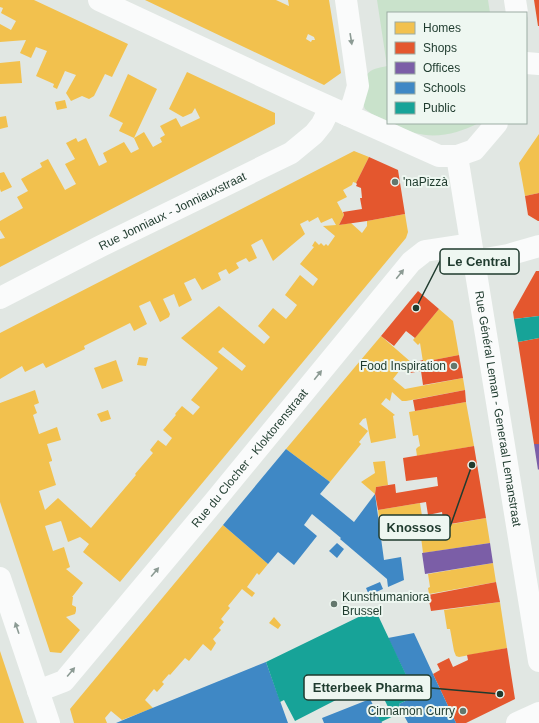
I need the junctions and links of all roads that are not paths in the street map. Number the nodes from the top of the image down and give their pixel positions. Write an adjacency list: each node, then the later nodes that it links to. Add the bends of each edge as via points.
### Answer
1 (99, 0): 7 (street)
2 (346, 0): 7 (street, Rue Jonniaux - Jonniauxstraat, one-way to 7, via 358,86 353,103)
3 (515, 0): 4 (street)
4 (518, 12)
5 (527, 63): 6 (street)
6 (539, 64)
7 (339, 111): 9 (street, via 438,156); 12 (street, Rue Jonniaux - Jonniauxstraat, via 291,153)
8 (496, 124): 9 (street, via 474,150)
9 (457, 156): 11 (street, Rue Général Leman - Generaal Lemanstraat)
10 (539, 246): 11 (street, Rue du Clocher - Kloktorenstraat, via 508,255)
11 (473, 252): 14 (street, Rue Général Leman - Generaal Lemanstraat); 15 (street, Rue du Clocher - Kloktorenstraat, one-way to 11, via 64,681 411,262 425,251)
12 (0, 298)
13 (0, 578): 15 (street, one-way to 13)
14 (539, 661)
15 (38, 691): 17 (street)
16 (539, 713): 18 (street)
17 (49, 723)
18 (517, 723)

